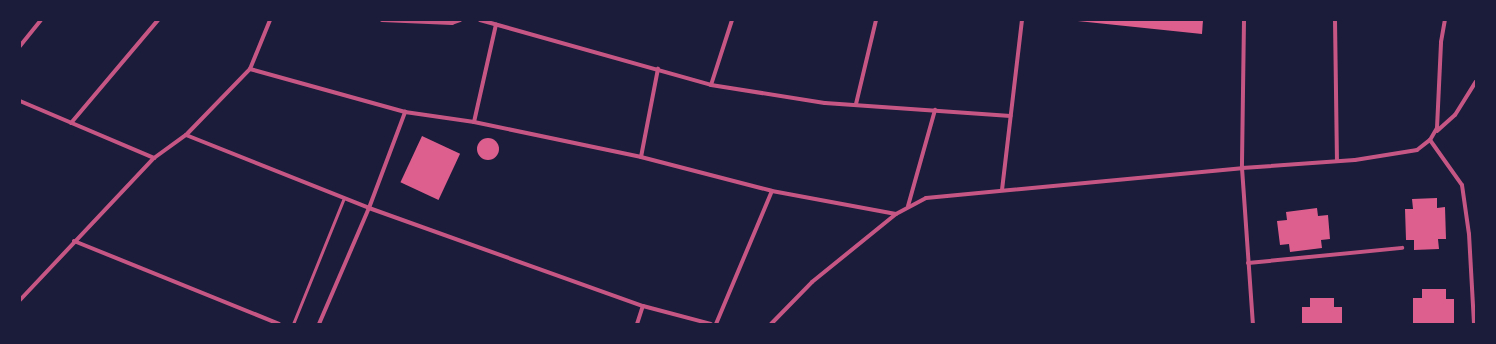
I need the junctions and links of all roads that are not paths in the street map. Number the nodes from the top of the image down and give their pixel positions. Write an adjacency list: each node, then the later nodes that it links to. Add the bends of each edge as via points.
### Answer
1 (40, 20): 14 (street)
2 (158, 20): 25 (street)
3 (270, 20): 15 (street)
4 (382, 20): 5 (street, via 452,23)
5 (460, 20)
6 (480, 20): 13 (street)
7 (732, 20): 18 (street)
8 (876, 20): 20 (street)
9 (1022, 20): 23 (street)
10 (1244, 20): 32 (street)
11 (1335, 20): 31 (street)
12 (1445, 20): 26 (street, via 1441,42 1438,128)
13 (496, 24): 16 (street); 24 (street)
14 (20, 46)
15 (250, 69): 22 (street); 27 (street)
16 (658, 69): 18 (street); 29 (street)
17 (1476, 82): 26 (street, via 1455,115)
18 (711, 85): 20 (street, via 825,103)
19 (20, 101): 25 (street)
20 (856, 104): 21 (street)
21 (935, 110): 23 (street); 36 (street)
22 (405, 112): 24 (street); 37 (street)
23 (1011, 116): 33 (street)
24 (474, 122): 29 (street)
25 (71, 123): 30 (street)
26 (1434, 134): 28 (street)
27 (186, 135): 30 (street); 35 (street)
28 (1430, 140): 31 (street, via 1417,150); 52 (street, via 1462,185 1469,234)
29 (641, 157): 34 (street)
30 (154, 158): 39 (street)
31 (1337, 161): 32 (street)
32 (1242, 168): 33 (street); 41 (street)
33 (1002, 190): 36 (street, via 926,198)
34 (772, 192): 38 (street); 49 (street)
35 (344, 198): 37 (street); 45 (lane)
36 (908, 206): 38 (street)
37 (369, 208): 43 (street); 46 (street)
38 (896, 214): 50 (street, via 812,282)
39 (74, 240): 42 (street); 44 (street)
40 (1402, 248): 41 (street)
41 (1248, 263): 51 (street)
42 (20, 300)
43 (643, 306): 47 (street); 48 (street)
44 (279, 324)
45 (293, 324)
46 (319, 324)
47 (637, 324)
48 (711, 324)
49 (716, 324)
50 (771, 324)
51 (1253, 324)
52 (1474, 324)

